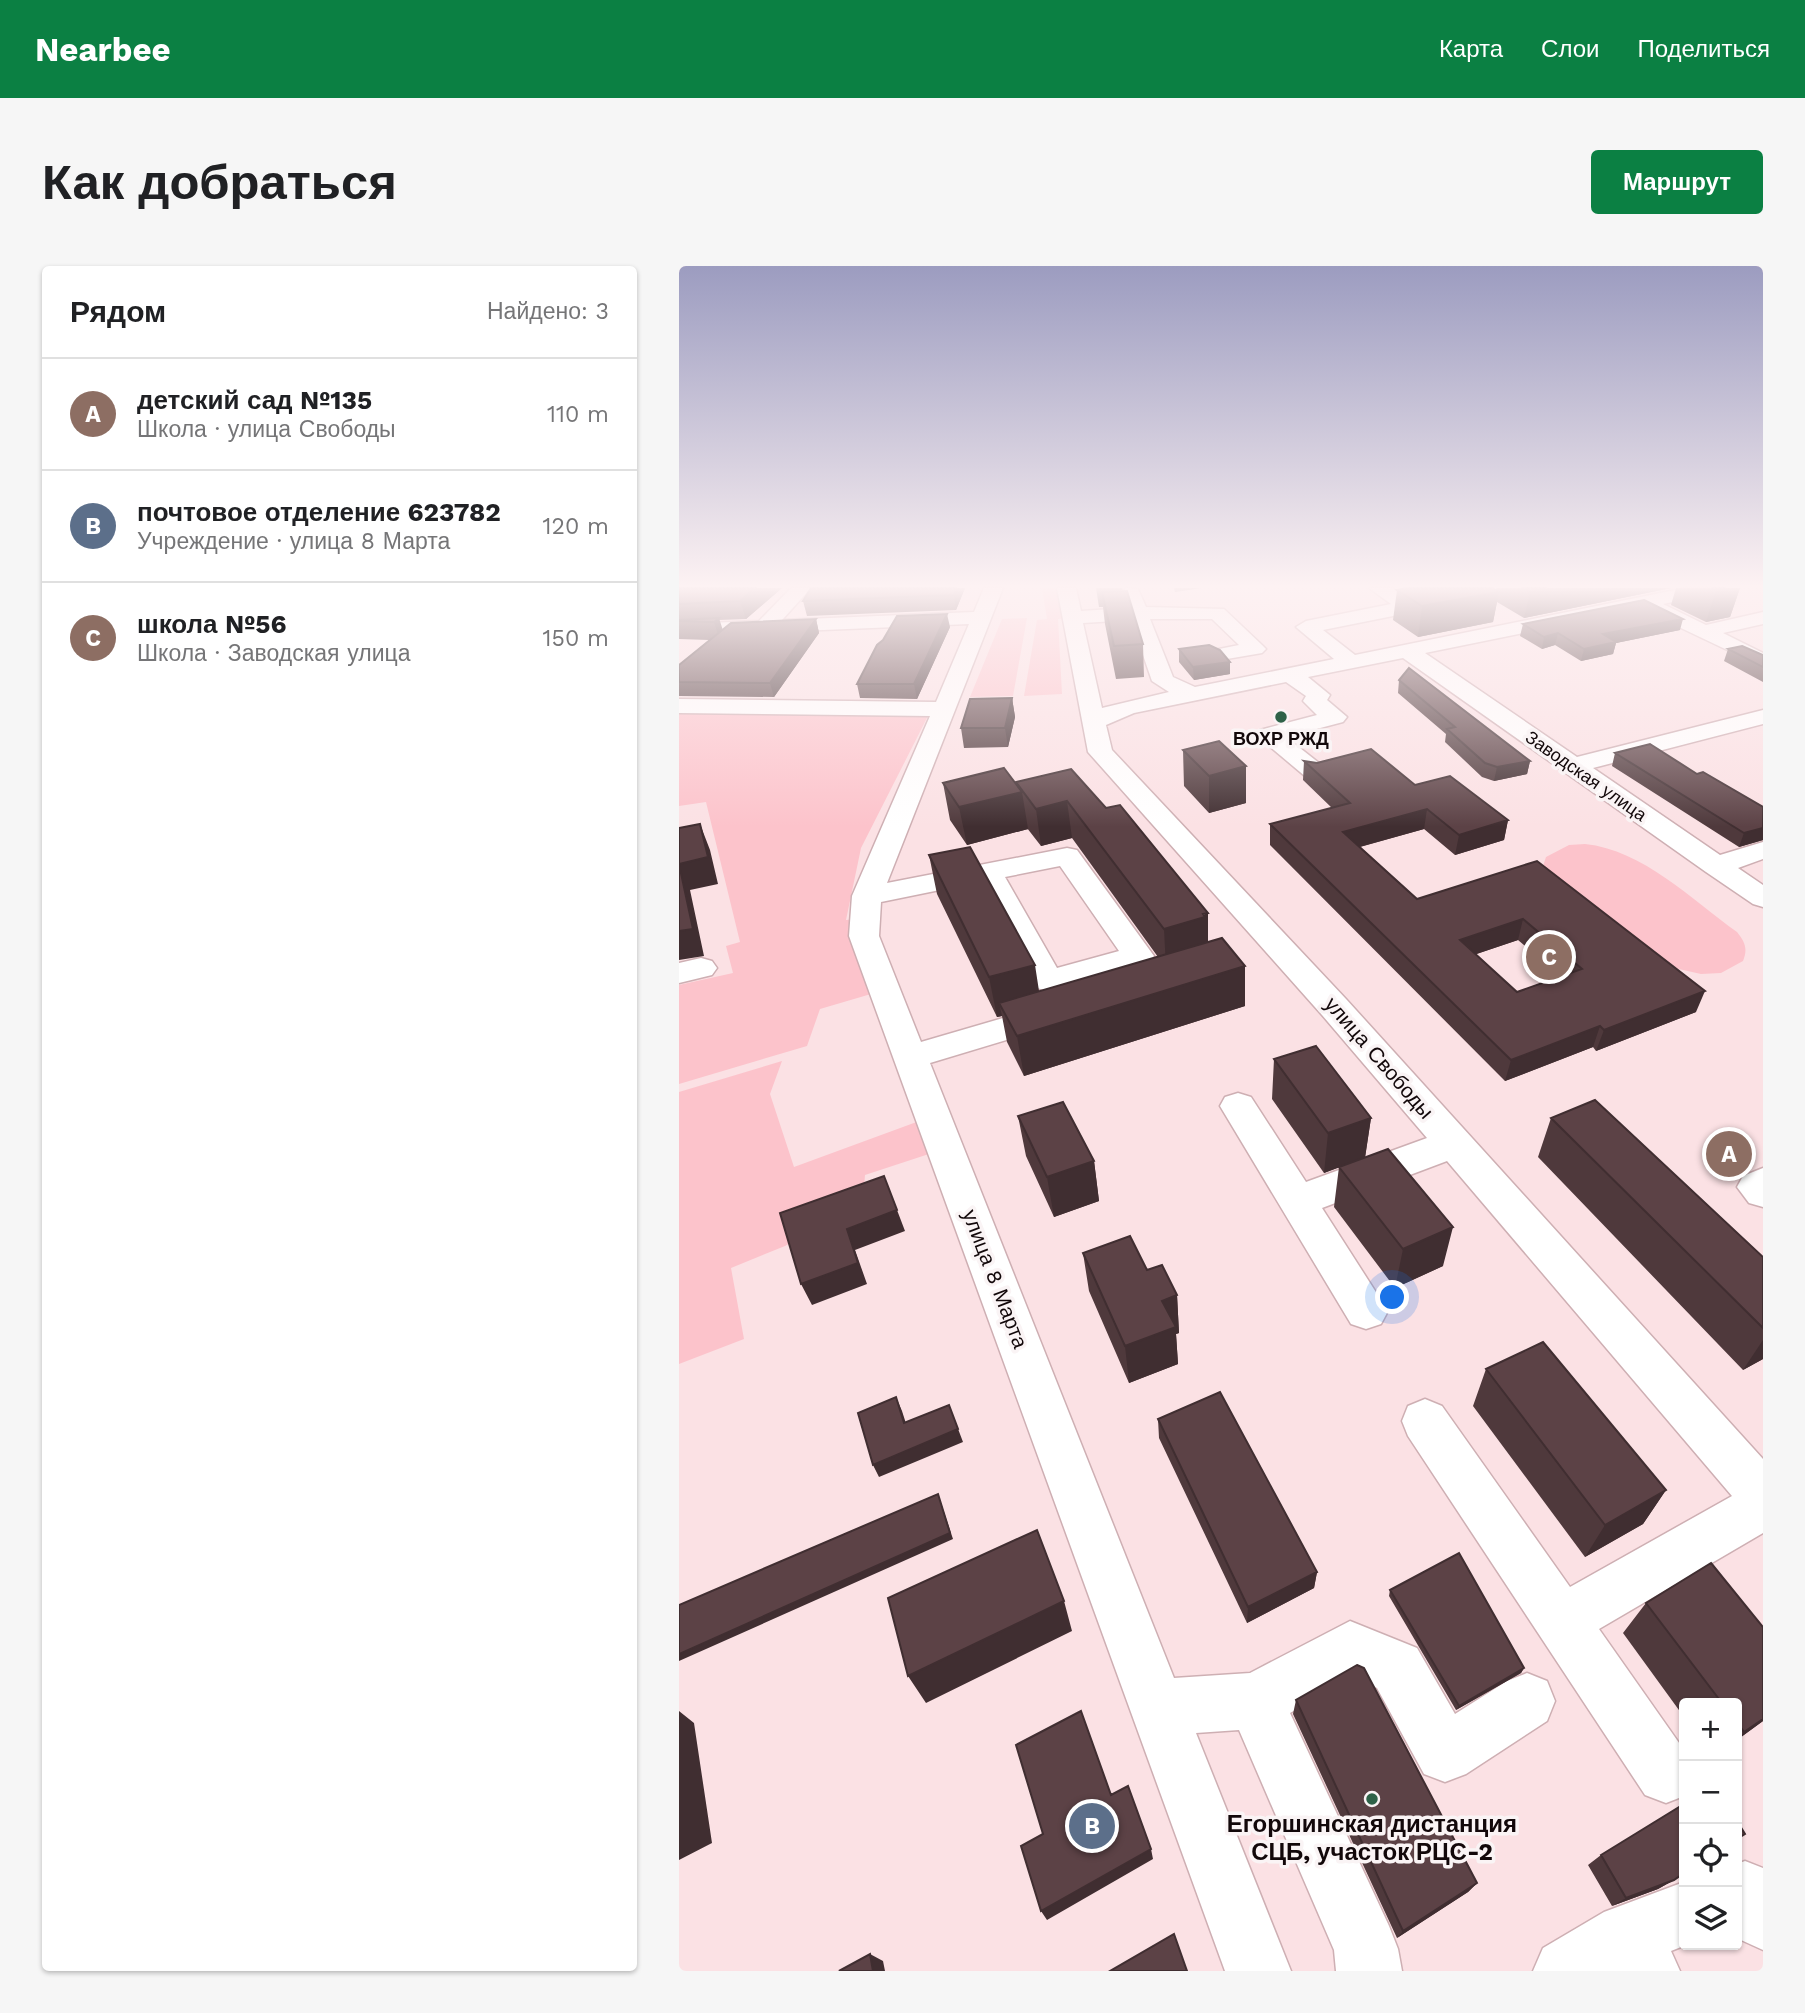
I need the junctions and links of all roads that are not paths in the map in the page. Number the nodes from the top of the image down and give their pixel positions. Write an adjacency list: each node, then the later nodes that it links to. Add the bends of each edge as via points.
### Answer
1 (960, 668): 11 (street, улица 8 Марта)
2 (1083, 668): 13 (street, улица Свободы)
3 (1158, 668): 9 (street, via 1163,681)
4 (1236, 668): 8 (street)
5 (1329, 668): 7 (street)
6 (1431, 668): 15 (street, Заводская улица)
7 (1291, 675): 8 (street); 14 (street, via 1319,695 1314,701 1335,717 1268,735 1315,772)
8 (1252, 683): 9 (street)
9 (1192, 694): 13 (street, via 1129,707)
10 (679, 706): 11 (street)
11 (942, 709): 19 (street, улица 8 Марта)
12 (1763, 717): 15 (street)
13 (1095, 722): 24 (street, улица Свободы, via 1100,752)
14 (1359, 761)
15 (1571, 766): 17 (street, Заводская улица)
16 (1763, 850): 17 (lane)
17 (1716, 866): 20 (street, Заводская улица)
18 (987, 871): 19 (street); 21 (street); 21 (street, via 1067,856 1138,956)
19 (867, 896): 22 (street, улица 8 Марта, via 864,936)
20 (1763, 898)
21 (1048, 981): 22 (street, via 1073,1009)
22 (910, 1057): 34 (street, улица 8 Марта)
23 (1238, 1106): 27 (street)
24 (1454, 1143): 27 (street); 30 (street, улица Свободы)
25 (1763, 1183): 26 (street, via 1757,1186)
26 (1763, 1192)
27 (1297, 1201): 28 (street)
28 (1366, 1311)
29 (1425, 1421): 31 (street)
30 (1757, 1480): 31 (street)
31 (1562, 1620): 35 (street)
32 (1255, 1701): 33 (street, via 1350,1648 1397,1668 1445,1753); 34 (street); 41 (street, via 1366,1948)
33 (1527, 1701)
34 (1158, 1707): 40 (street, улица 8 Марта)
35 (1666, 1774)
36 (1742, 1893): 38 (street)
37 (1679, 1918): 39 (street)
38 (1763, 1918)
39 (1637, 1953): 42 (street)
40 (1258, 1971)
41 (1369, 1971)
42 (1566, 1971)

